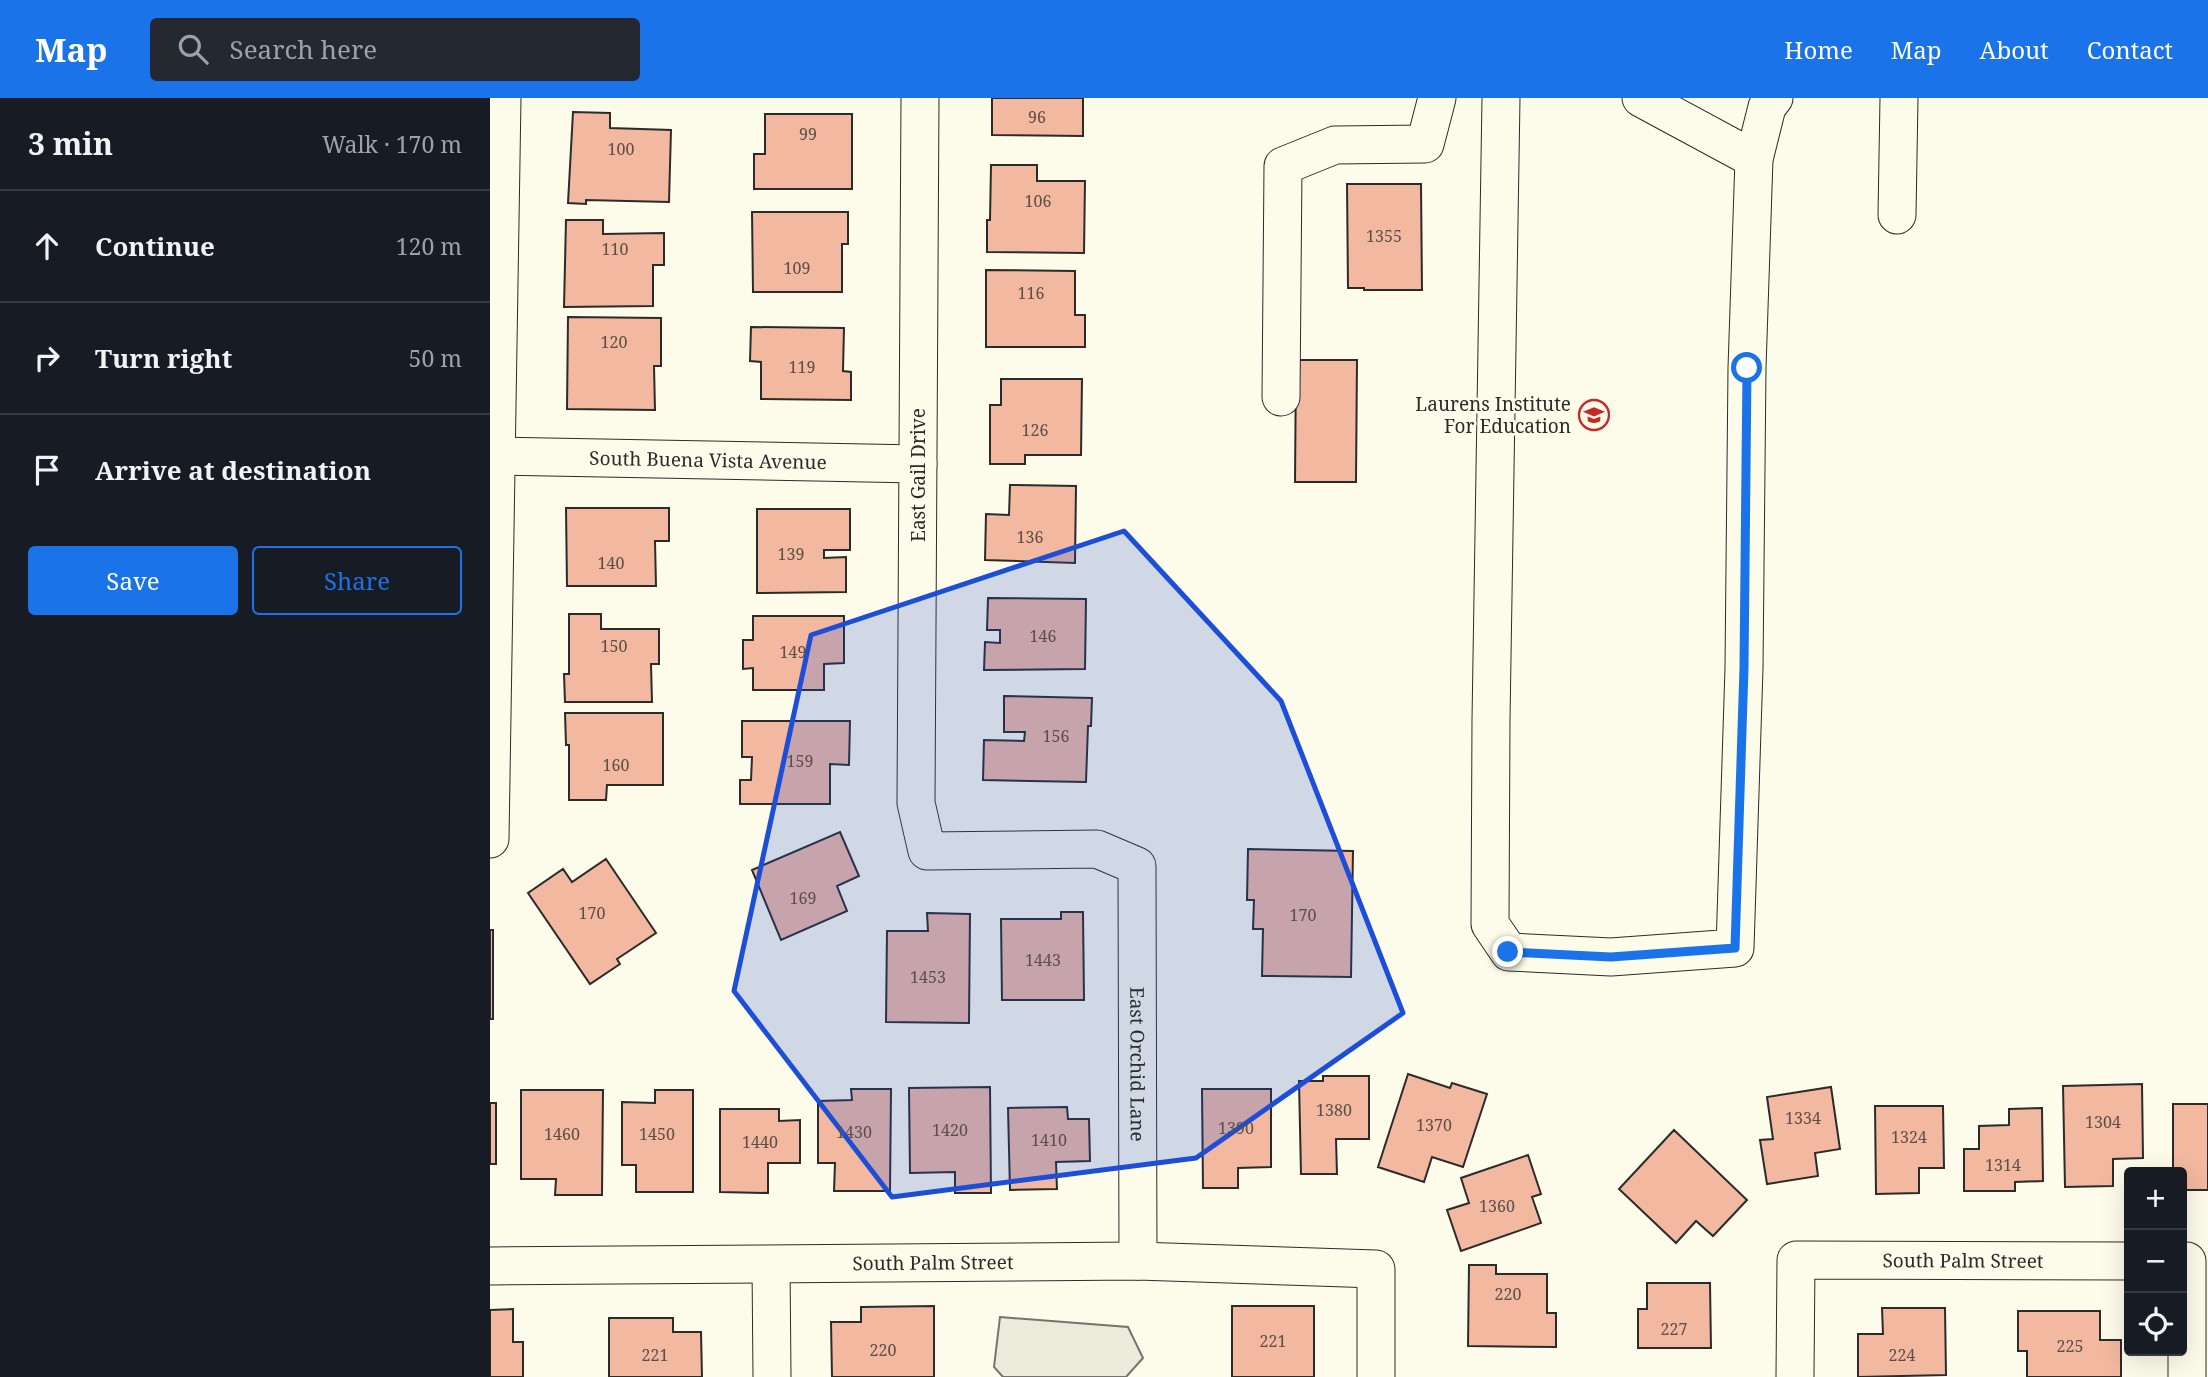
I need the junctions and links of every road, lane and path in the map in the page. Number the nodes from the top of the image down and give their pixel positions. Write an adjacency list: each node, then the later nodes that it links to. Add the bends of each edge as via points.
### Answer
1 (502, 98): 11 (street)
2 (920, 98): 12 (street, East Gail Drive)
3 (1437, 98): 10 (street, via 1425,144 1335,145 1283,166)
4 (1501, 98): 8 (street, via 1490,924 1508,952 1611,957 1735,948)
5 (1641, 98): 8 (street)
6 (1774, 98): 8 (street, via 1767,107)
7 (1899, 98): 9 (street)
8 (1754, 159)
9 (1898, 215)
10 (1281, 397)
11 (496, 456): 12 (street, South Buena Vista Avenue); 13 (street)
12 (918, 464): 14 (street, East Gail Drive, via 916,803 927,851 1097,849)
13 (490, 839)
14 (1137, 866): 15 (street, East Orchid Lane)
15 (1138, 1261): 18 (street, South Palm Street); 21 (street, South Palm Street, via 1376,1269)
16 (2124, 1261): 22 (street, South Palm Street, via 1796,1260)
17 (2192, 1261): 23 (street)
18 (771, 1265): 19 (street, South Palm Street); 20 (street)
19 (490, 1266)
20 (772, 1377)
21 (1376, 1377)
22 (1795, 1377)
23 (2187, 1377)

